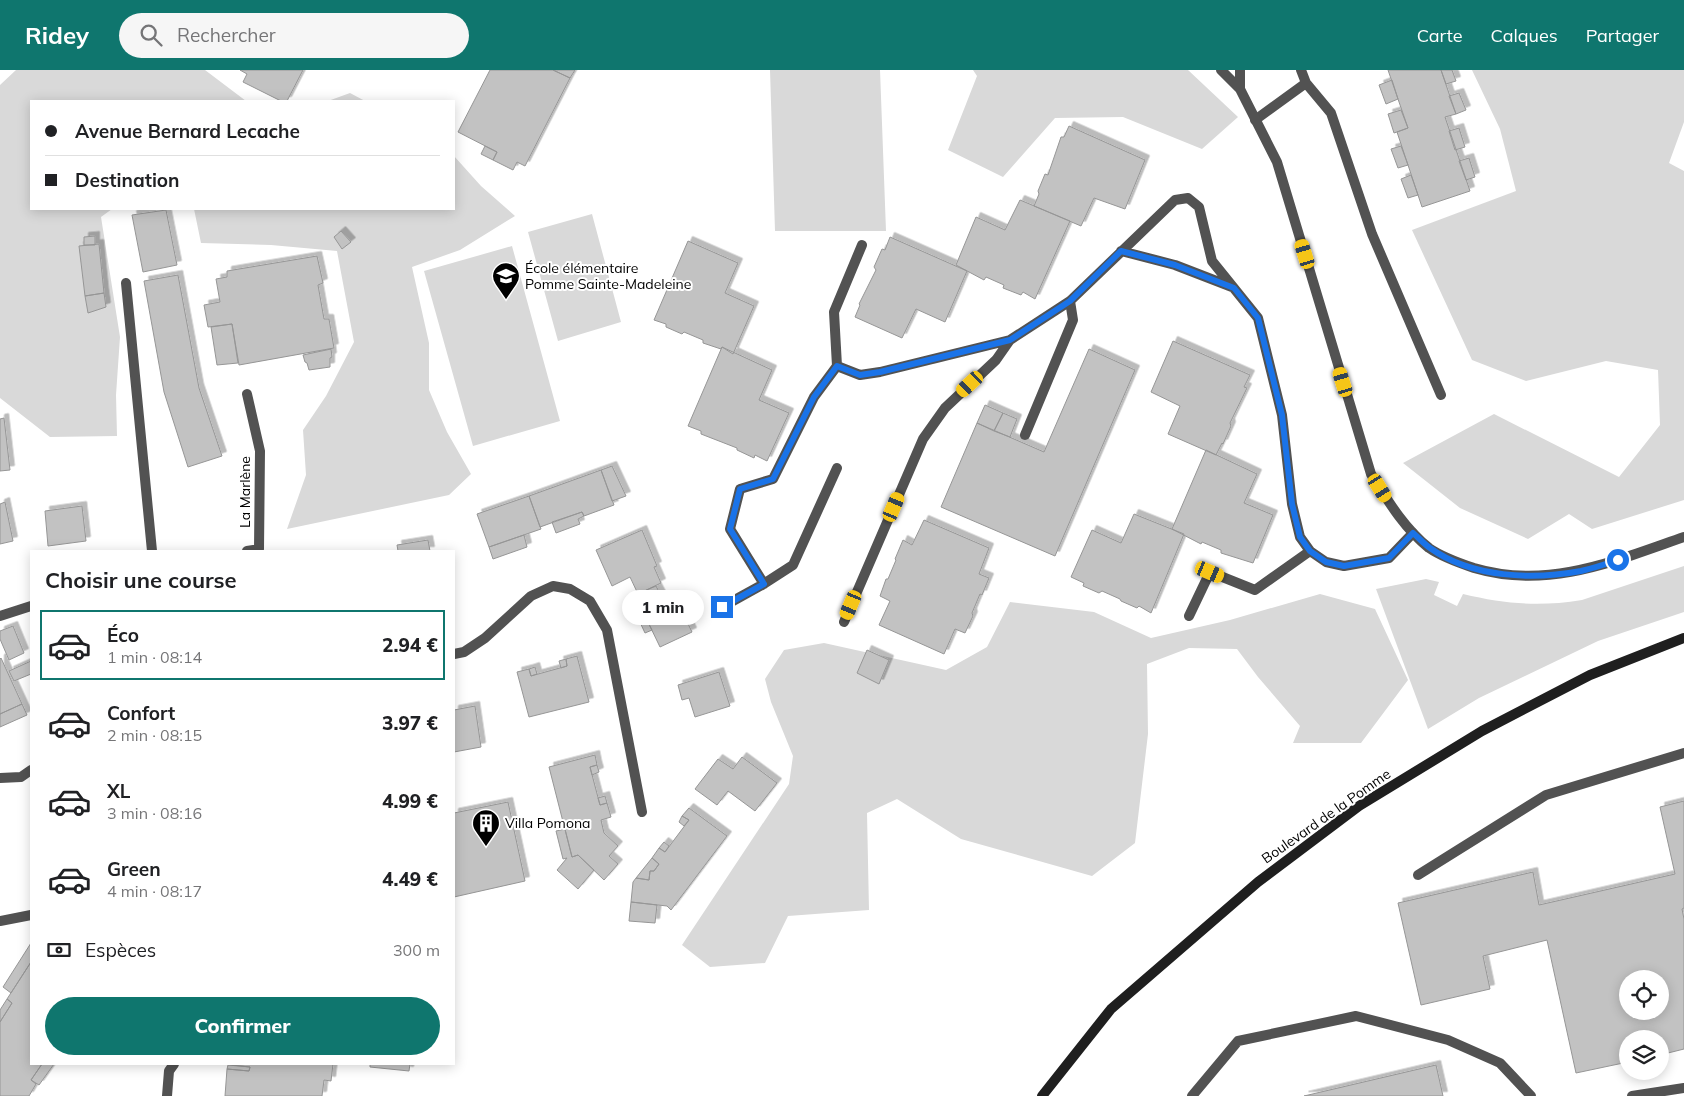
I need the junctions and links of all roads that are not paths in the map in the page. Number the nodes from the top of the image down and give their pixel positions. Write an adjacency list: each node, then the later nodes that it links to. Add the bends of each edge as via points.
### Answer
1 (1220, 70): 5 (street)
2 (1240, 70): 5 (street)
3 (1301, 70): 4 (street)
4 (1306, 83): 6 (street); 15 (street, via 1331,113 1372,234)
5 (1240, 89): 6 (street)
6 (1256, 120): 18 (street, via 1277,162 1371,474 1397,515)
7 (862, 244): 13 (street, via 834,312)
8 (1121, 251): 10 (street, via 1175,265); 10 (street, via 1175,200 1188,198 1199,207 1212,261); 11 (street)
9 (126, 283): 20 (street)
10 (1234, 288): 22 (street, via 1258,318 1282,415 1292,504 1300,537)
11 (1070, 301): 12 (street); 16 (street, via 1073,320)
12 (1010, 340): 13 (street, via 880,372 860,375); 28 (street, via 996,360 945,408 923,439)
13 (837, 366): 23 (street, via 814,397 773,479 740,489 730,529)
14 (247, 394): 21 (street, La Marlène, via 260,452 259,549)
15 (1440, 395)
16 (1025, 435)
17 (837, 468): 23 (street, via 793,565)
18 (1413, 533): 19 (street, via 1431,549 1460,564 1490,573 1519,576 1583,571); 22 (street, via 1389,558 1344,566 1326,562)
19 (1684, 537)
20 (152, 550)
21 (253, 550)
22 (1310, 551): 27 (street, via 1256,590 1210,572)
23 (764, 584): 25 (street)
24 (30, 606): 26 (street)
25 (722, 607)
26 (0, 616)
27 (1189, 616)
28 (844, 622)
29 (1684, 638): 41 (main road, Boulevard de la Pomme, via 1581,679 1482,731 1359,806 1258,882 1111,1009)
30 (455, 654): 34 (street, via 478,643 531,596 553,586 570,589 590,601 606,630)
31 (1684, 753): 35 (street, via 1546,795)
32 (30, 771): 33 (street, via 21,776)
33 (0, 778)
34 (642, 812)
35 (1418, 875)
36 (30, 915): 37 (street)
37 (0, 921)
38 (173, 1065): 40 (street, via 169,1071)
39 (1684, 1088): 44 (street)
40 (167, 1096)
41 (1042, 1096)
42 (1192, 1096): 43 (street, via 1238,1041 1356,1016 1448,1040 1500,1063)
43 (1532, 1096)
44 (1632, 1096)

